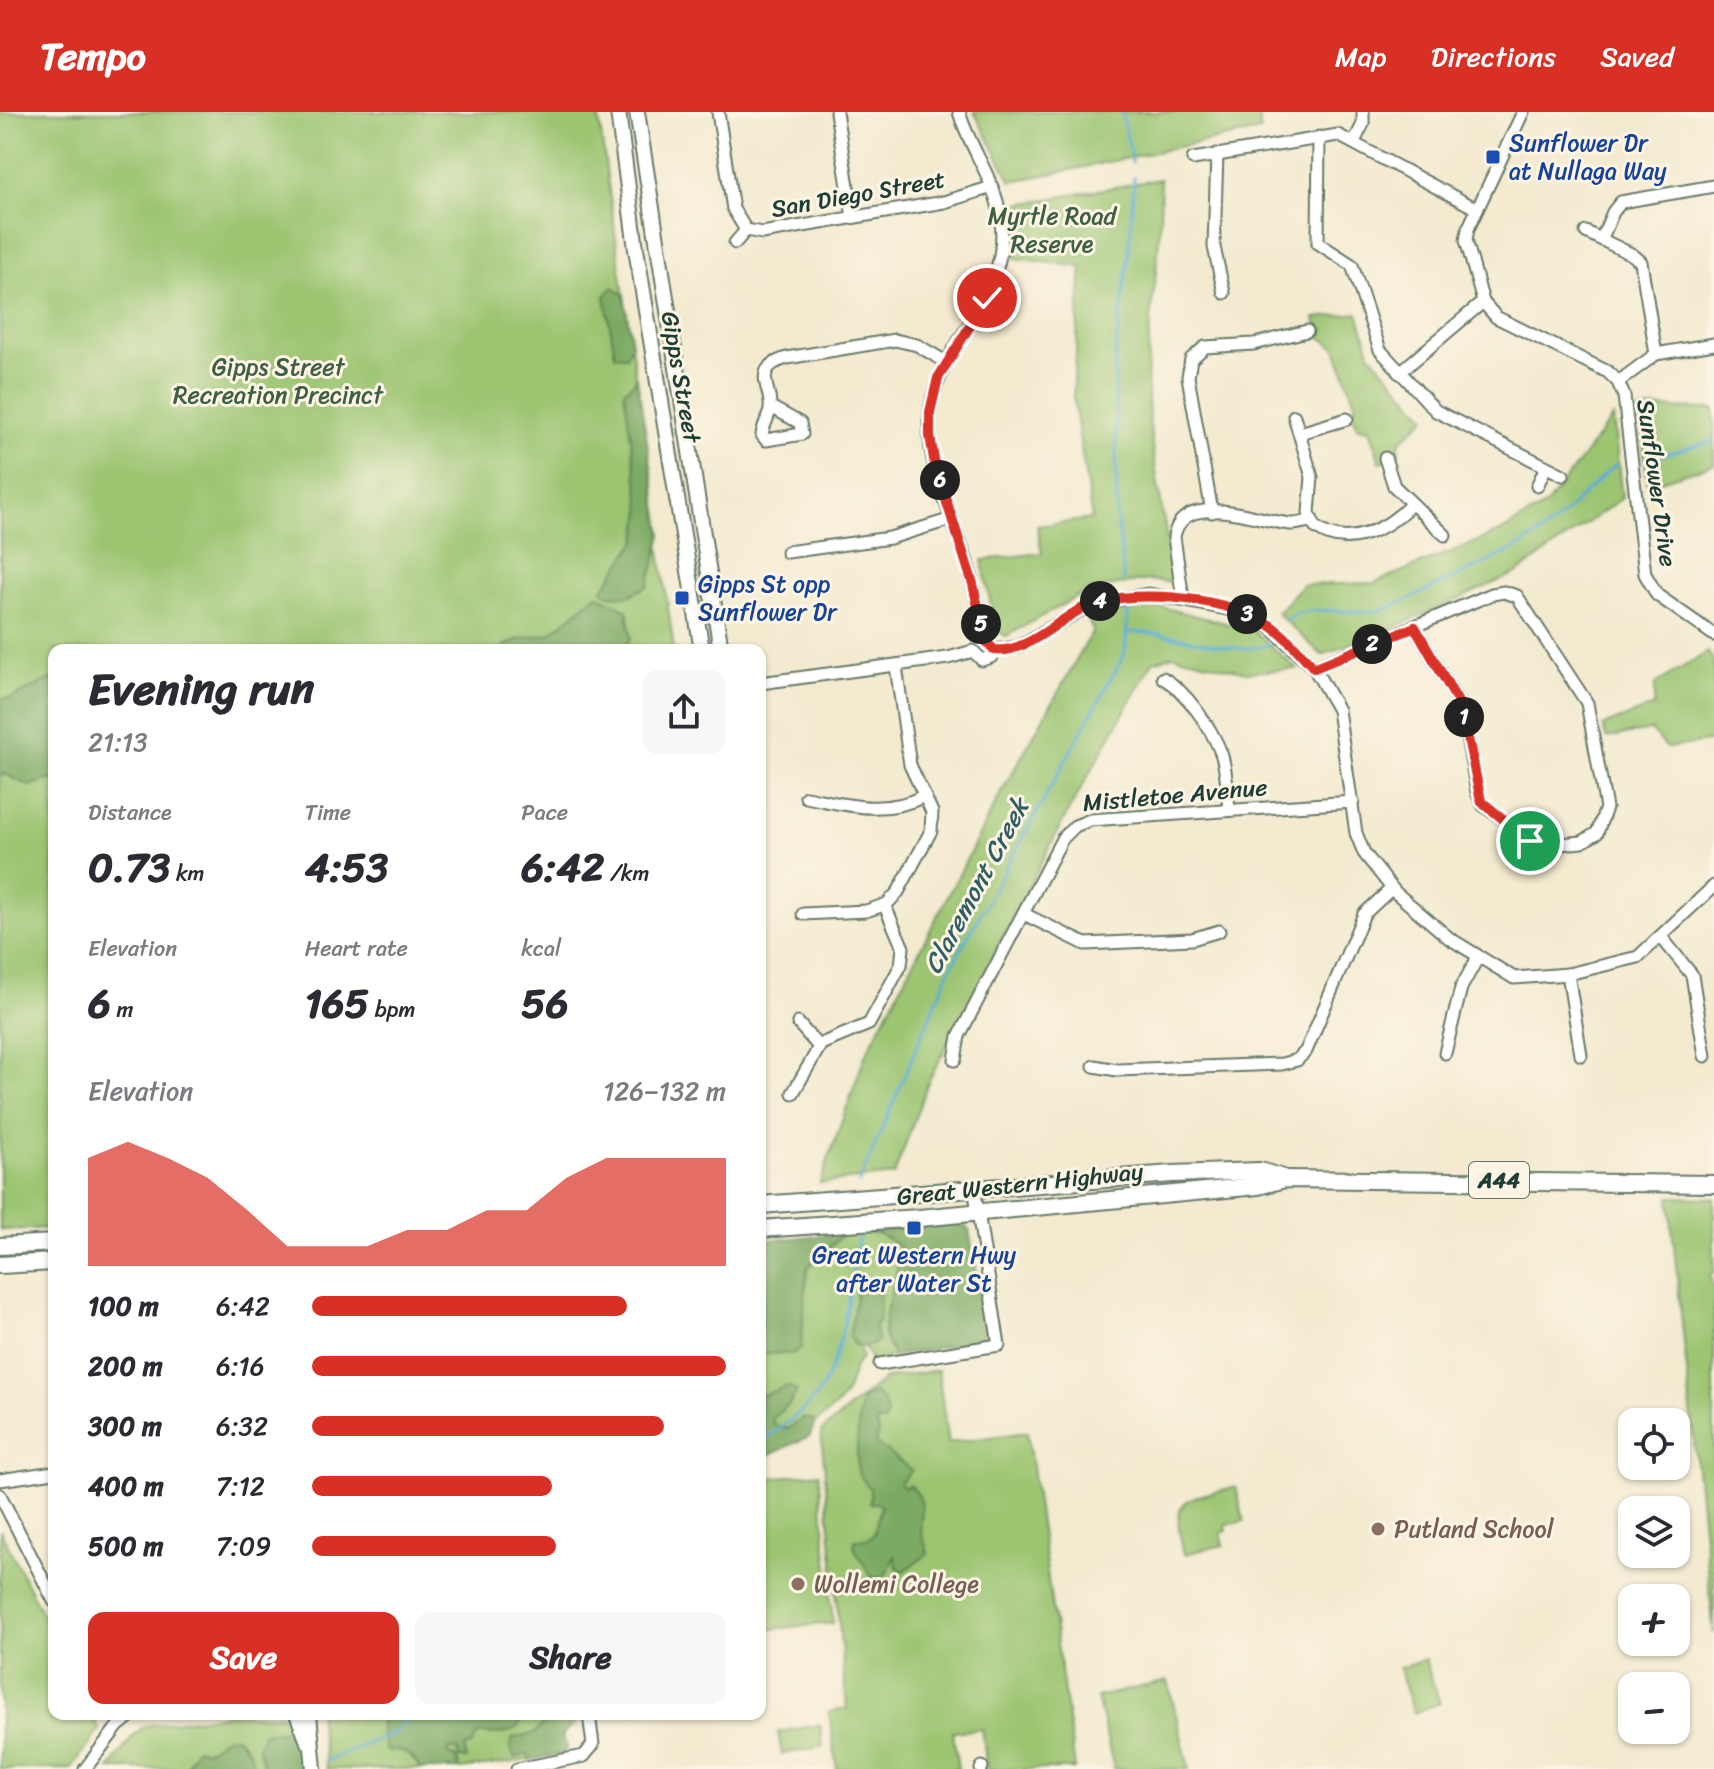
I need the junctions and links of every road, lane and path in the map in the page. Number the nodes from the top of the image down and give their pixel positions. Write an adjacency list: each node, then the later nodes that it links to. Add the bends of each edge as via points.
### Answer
1 (618, 112): 50 (main road, Gipps Street)
2 (637, 112): 51 (main road, Gipps Street)
3 (718, 112): 16 (street, via 733,209)
4 (836, 112): 15 (street)
5 (959, 112): 13 (street)
6 (1363, 112): 9 (street)
7 (1523, 112): 14 (street)
8 (1319, 137): 9 (street, via 1338,135); 10 (street); 30 (street, via 1318,243 1355,270 1380,350)
9 (1354, 142): 14 (street)
10 (1217, 154): 11 (street); 20 (street, via 1214,247)
11 (1193, 159)
12 (1714, 186): 18 (street, via 1621,202)
13 (992, 187): 15 (street, San Diego Street, via 944,202); 28 (street, via 1001,222 998,267 987,298)
14 (1477, 209): 23 (street, via 1466,240)
15 (853, 217): 16 (street, San Diego Street, via 762,233)
16 (746, 230): 19 (street, San Diego Street)
17 (1586, 232): 18 (street)
18 (1602, 238): 26 (street, via 1641,262)
19 (735, 243)
20 (1220, 278): 21 (street); 22 (street)
21 (1205, 281)
22 (1224, 293)
23 (1483, 302): 30 (street); 31 (street, Sunflower Drive, via 1496,317 1608,372)
24 (1307, 331): 41 (street, via 1254,344 1205,347 1191,359 1188,377)
25 (1714, 344): 26 (street)
26 (1656, 354): 31 (street)
27 (756, 359): 29 (street)
28 (946, 362): 29 (street, via 917,345 895,340 787,358); 42 (street, via 933,394 930,436)
29 (768, 369): 32 (street, via 765,389)
30 (1399, 373): 37 (street, via 1436,411)
31 (1618, 382): 48 (street, Sunflower Drive, via 1646,577 1657,595)
32 (771, 407)
33 (1294, 416): 35 (street)
34 (1347, 419): 35 (street)
35 (1300, 433): 43 (street, via 1312,477)
36 (1385, 458): 40 (street, via 1394,486)
37 (1546, 467): 38 (street); 39 (street)
38 (1563, 475)
39 (1537, 486)
40 (1411, 504): 43 (street, via 1393,523 1354,537 1326,534); 44 (street)
41 (1212, 512): 43 (street, via 1233,510 1288,524); 46 (street, via 1188,516 1176,527)
42 (952, 519): 45 (street, via 890,538); 49 (street)
43 (1310, 521)
44 (1445, 535)
45 (787, 552)
46 (1183, 599): 52 (street, via 1149,594 1105,600 1081,608 1018,647); 55 (street, via 1265,622)
47 (1415, 627): 47 (street, via 1496,593 1508,592 1524,602 1587,703 1607,802 1593,837 1539,846 1483,805 1462,709); 55 (street)
48 (1714, 635)
49 (985, 640): 52 (street); 53 (street, via 976,642)
50 (701, 644)
51 (720, 644)
52 (994, 650): 53 (street, via 982,660)
53 (973, 651): 54 (street)
54 (896, 666): 57 (street); 58 (street, via 912,770)
55 (1314, 668): 60 (street, via 1340,716)
56 (1163, 678): 61 (street, via 1178,686 1216,742)
57 (766, 682)
58 (924, 796): 59 (street, via 873,809); 64 (street, via 932,826 898,892)
59 (806, 797)
60 (1353, 802): 61 (street, Mistletoe Avenue); 63 (street, via 1361,848)
61 (1229, 810): 66 (street, Mistletoe Avenue, via 1079,823 1062,839)
62 (1714, 886): 68 (street)
63 (1391, 889): 69 (street); 77 (street, via 1364,914 1306,1051 1297,1060 1117,1070)
64 (885, 906): 65 (street); 72 (street, via 903,948 901,965 869,1024)
65 (803, 914)
66 (1024, 914): 67 (street, via 1085,944 1192,939); 76 (street, Mistletoe Avenue, via 959,1036)
67 (1219, 931)
68 (1662, 938): 70 (street, via 1638,957); 75 (street, via 1692,975)
69 (1478, 957): 70 (street, via 1514,978); 73 (street, via 1461,988)
70 (1568, 974): 74 (street)
71 (798, 1023): 72 (street)
72 (818, 1046): 78 (street)
73 (1445, 1053)
74 (1581, 1055)
75 (1705, 1056)
76 (955, 1060)
77 (1094, 1066)
78 (793, 1093)
79 (1285, 1179): 80 (highway, Great Western Highway / A44); 81 (highway, Great Western Highway / A44, via 1260,1171); 83 (highway, Great Western Highway / A44)
80 (1714, 1184)
81 (974, 1187): 82 (highway, Great Western Highway / A44); 83 (street)
82 (766, 1205)
83 (978, 1213): 84 (highway, Great Western Highway / A44); 89 (street, via 999,1345)
84 (766, 1229)
85 (48, 1243): 86 (highway)
86 (0, 1246)
87 (48, 1262): 88 (highway)
88 (0, 1265)
89 (880, 1364)
90 (48, 1473): 91 (street)
91 (0, 1480)
92 (0, 1495): 93 (street)
93 (48, 1589)
94 (115, 1720): 99 (street)
95 (126, 1720): 99 (street)
96 (299, 1720): 100 (main road)
97 (309, 1720): 100 (main road)
98 (590, 1720): 103 (street, via 593,1745 584,1756)
99 (118, 1726): 101 (street)
100 (310, 1746): 102 (main road)
101 (85, 1769)
102 (314, 1769)
103 (517, 1769)

